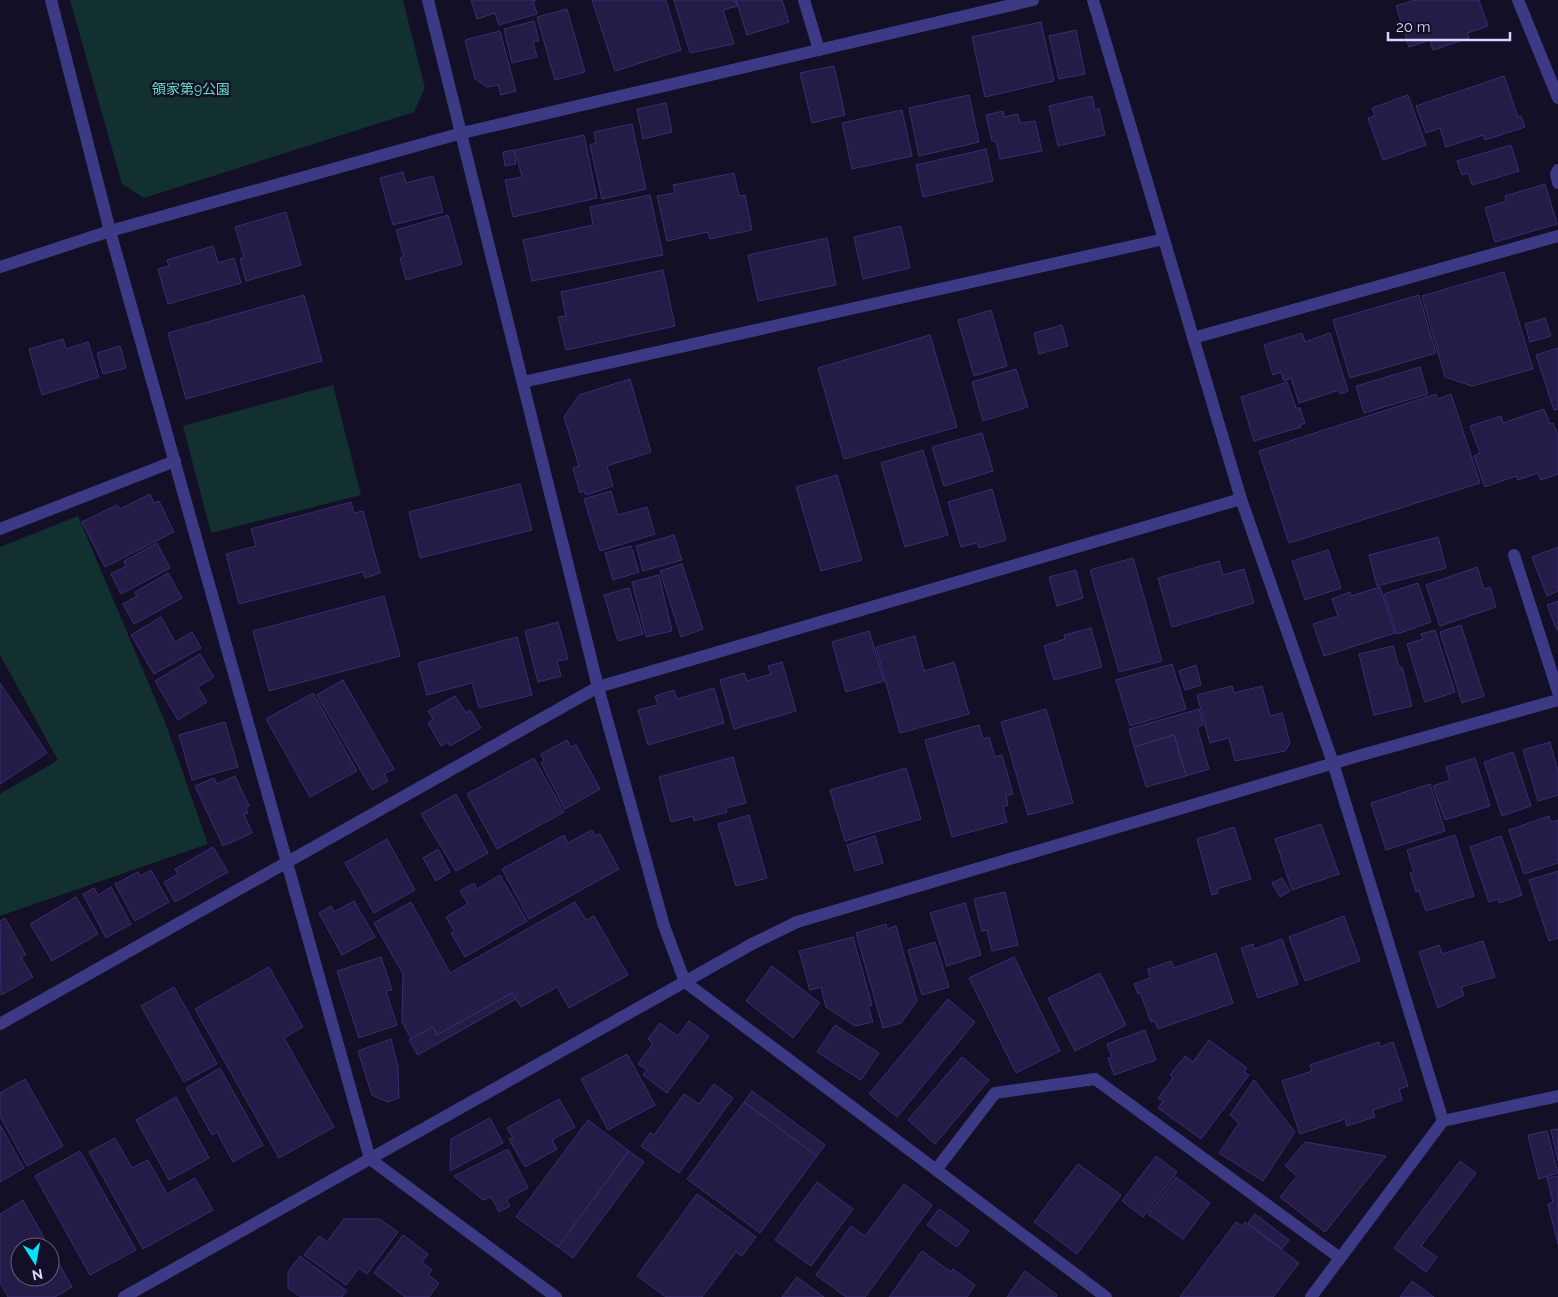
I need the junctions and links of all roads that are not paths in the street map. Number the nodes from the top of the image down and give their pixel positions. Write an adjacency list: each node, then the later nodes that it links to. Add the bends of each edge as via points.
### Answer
1 (51, 0): 12 (street)
2 (428, 0): 9 (street)
3 (804, 0): 7 (street)
4 (1033, 0): 7 (street)
5 (1093, 0): 14 (street)
6 (1518, 0): 8 (street)
7 (820, 50): 9 (street)
8 (1558, 98)
9 (462, 133): 12 (street); 17 (street)
10 (1558, 170): 11 (street)
11 (1558, 183)
12 (110, 231): 15 (street); 18 (street)
13 (1558, 236): 16 (street)
14 (1164, 240): 16 (street); 17 (street)
15 (0, 267)
16 (1194, 338): 19 (street)
17 (523, 382): 22 (street)
18 (175, 461): 20 (street); 26 (street)
19 (1241, 499): 22 (street); 25 (street)
20 (0, 529)
21 (1514, 555): 23 (street)
22 (598, 687): 26 (street); 27 (street, via 664,926)
23 (1558, 692)
24 (1558, 700): 25 (street)
25 (1333, 763): 27 (street, via 797,922); 30 (street)
26 (289, 862): 28 (street); 31 (street)
27 (686, 982): 31 (street); 32 (street)
28 (0, 1024)
29 (1558, 1096): 30 (street)
30 (1443, 1121): 33 (street)
31 (370, 1159): 34 (street); 35 (street)
32 (936, 1170): 33 (street, via 995,1093 1095,1079); 36 (street)
33 (1340, 1258): 37 (street)
34 (124, 1297)
35 (556, 1297)
36 (1106, 1297)
37 (1311, 1297)

